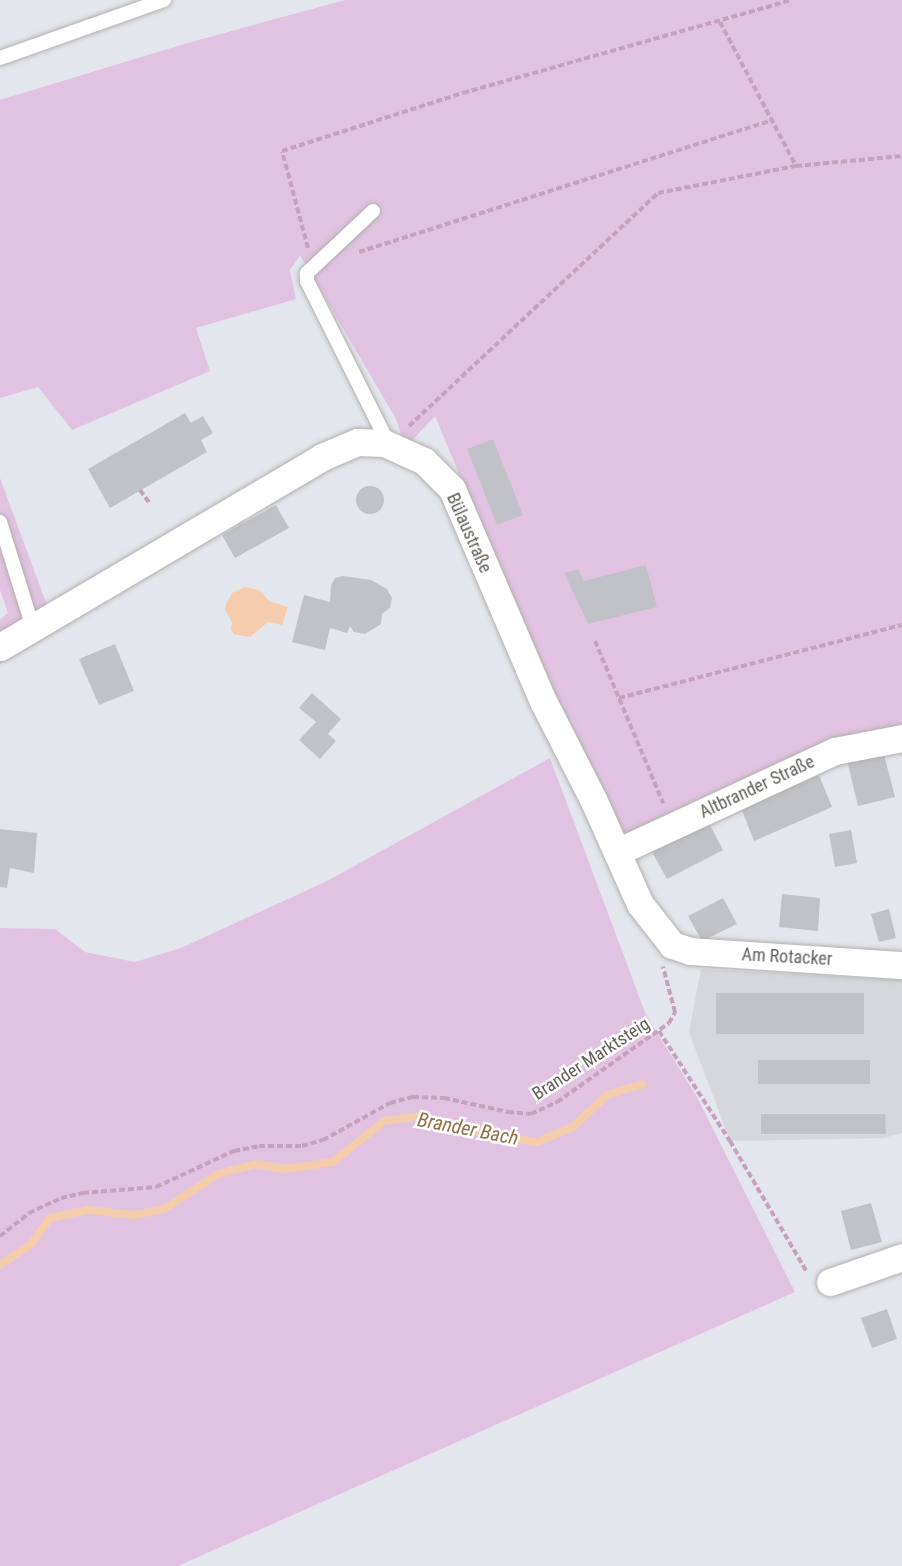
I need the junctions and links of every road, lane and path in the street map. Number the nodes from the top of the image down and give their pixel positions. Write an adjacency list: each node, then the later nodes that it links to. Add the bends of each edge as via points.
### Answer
1 (164, 0): 4 (lane)
2 (791, 0): 3 (path)
3 (720, 22): 5 (path); 10 (path, via 463,93 282,151)
4 (0, 58)
5 (770, 121): 7 (path); 9 (path)
6 (902, 156): 7 (path)
7 (796, 166): 11 (path, via 658,193)
8 (373, 211): 10 (lane)
9 (355, 253)
10 (313, 267): 11 (lane, via 307,273 307,281)
11 (389, 445): 16 (street, Bülaustraße, via 357,442 322,457); 22 (street, Bülaustraße, via 424,460 452,489 543,701)
12 (140, 490): 13 (path)
13 (150, 504)
14 (0, 522): 16 (lane)
15 (902, 625): 19 (path)
16 (33, 628): 18 (street, Bülaustraße)
17 (595, 641): 19 (path)
18 (0, 646)
19 (619, 698): 21 (path)
20 (902, 738): 21 (street, Altbrander Straße, via 835,751)
21 (672, 825): 22 (street, Altbrander Straße)
22 (617, 852): 23 (street, Bülaustraße)
23 (665, 951): 24 (street, Am Rotacker); 25 (path, Brander Marktsteig, via 675,1012)
24 (902, 965)
25 (659, 1031): 26 (path, Brander Marktsteig, via 557,1102 531,1114 444,1098 413,1097 390,1103 323,1140 302,1146 259,1146 234,1151 156,1187 61,1198 29,1213); 28 (path, via 730,1140 819,1291)
26 (0, 1236)
27 (902, 1257): 28 (street)
28 (830, 1282)

